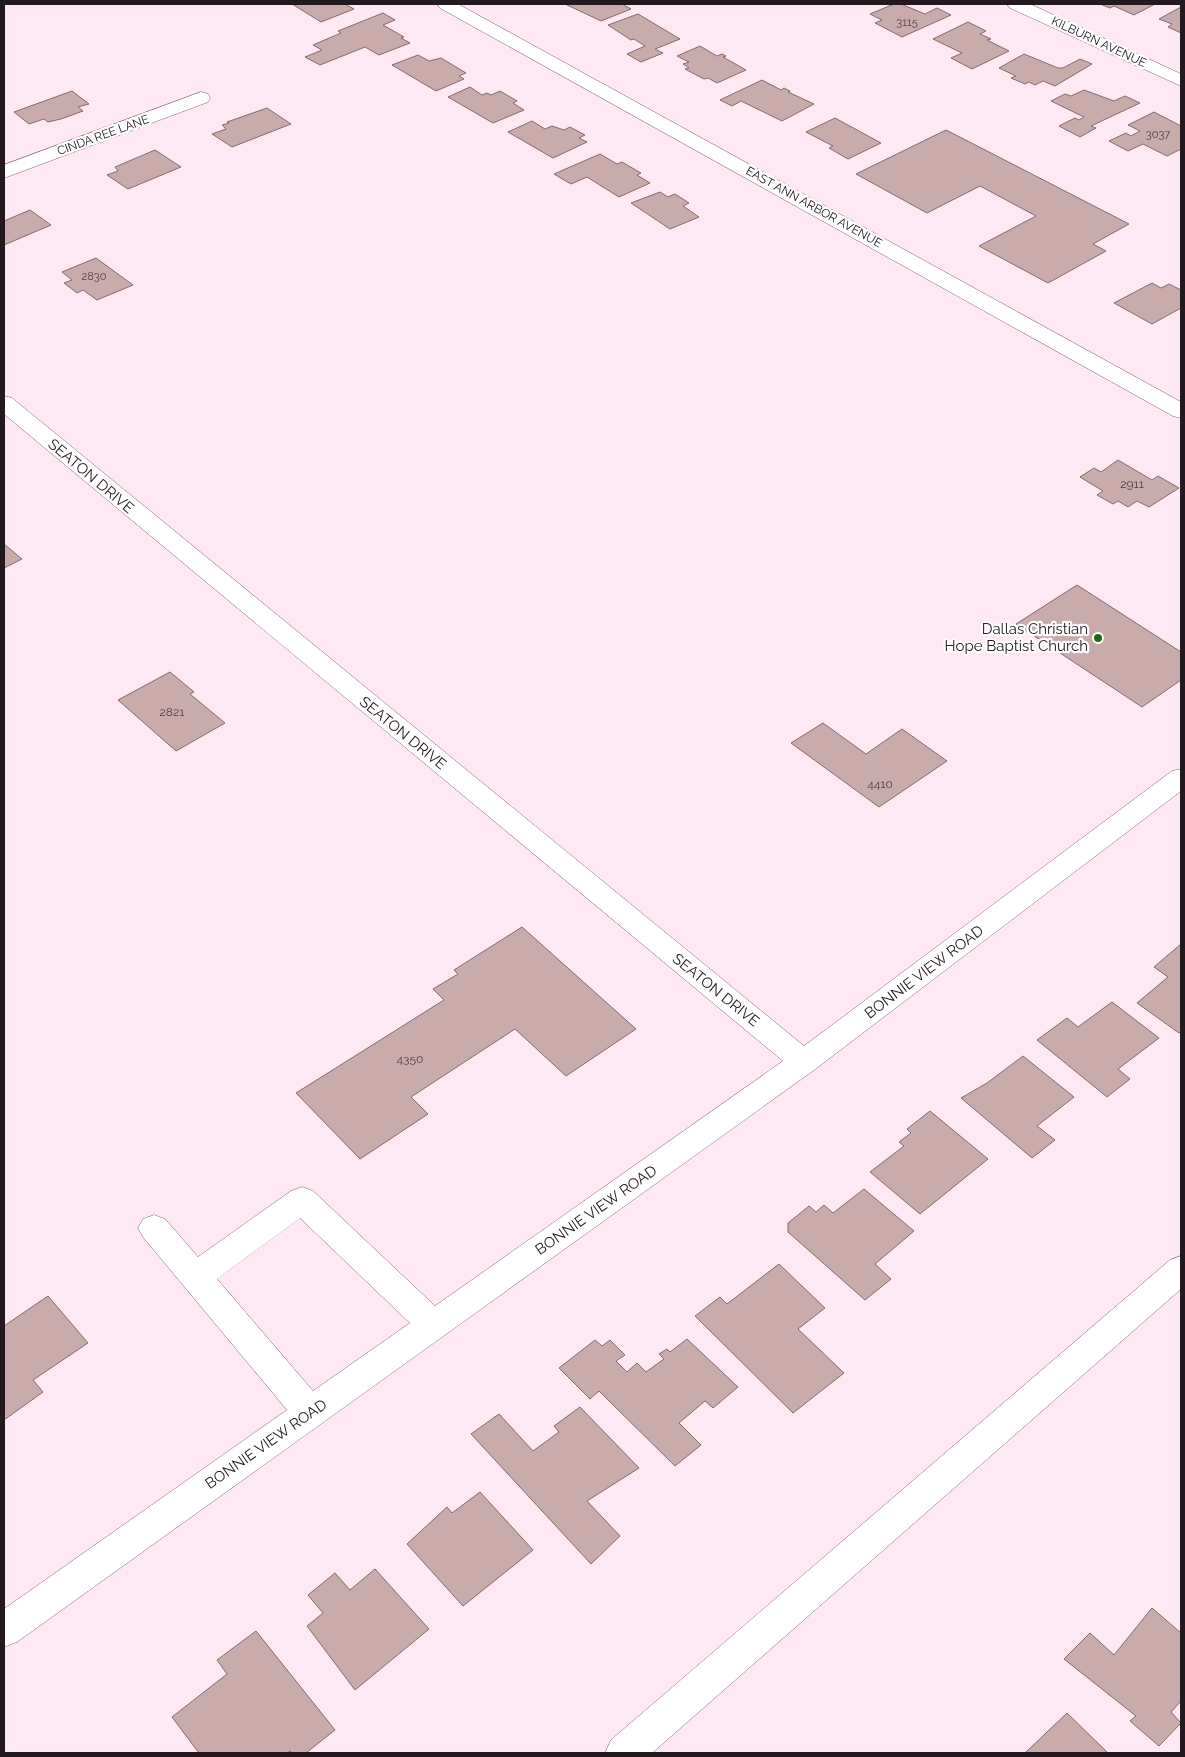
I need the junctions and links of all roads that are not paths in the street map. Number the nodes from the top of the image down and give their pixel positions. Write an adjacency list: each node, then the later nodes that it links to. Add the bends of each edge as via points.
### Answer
1 (446, 4): 7 (street, EAST ANN ARBOR AVENUE)
2 (1016, 4): 3 (street, KILBURN AVENUE)
3 (1181, 81)
4 (202, 98): 5 (street, CINDA REE LANE)
5 (4, 172)
6 (4, 403): 9 (street, SEATON DRIVE)
7 (1181, 410)
8 (1181, 778): 9 (street, BONNIE VIEW ROAD)
9 (804, 1062): 13 (street, BONNIE VIEW ROAD)
10 (154, 1228): 12 (street)
11 (1181, 1270): 16 (street)
12 (196, 1276): 13 (street, via 302,1200); 14 (street)
13 (434, 1325): 14 (street, BONNIE VIEW ROAD)
14 (311, 1413): 15 (street, BONNIE VIEW ROAD)
15 (4, 1630)
16 (624, 1753)

